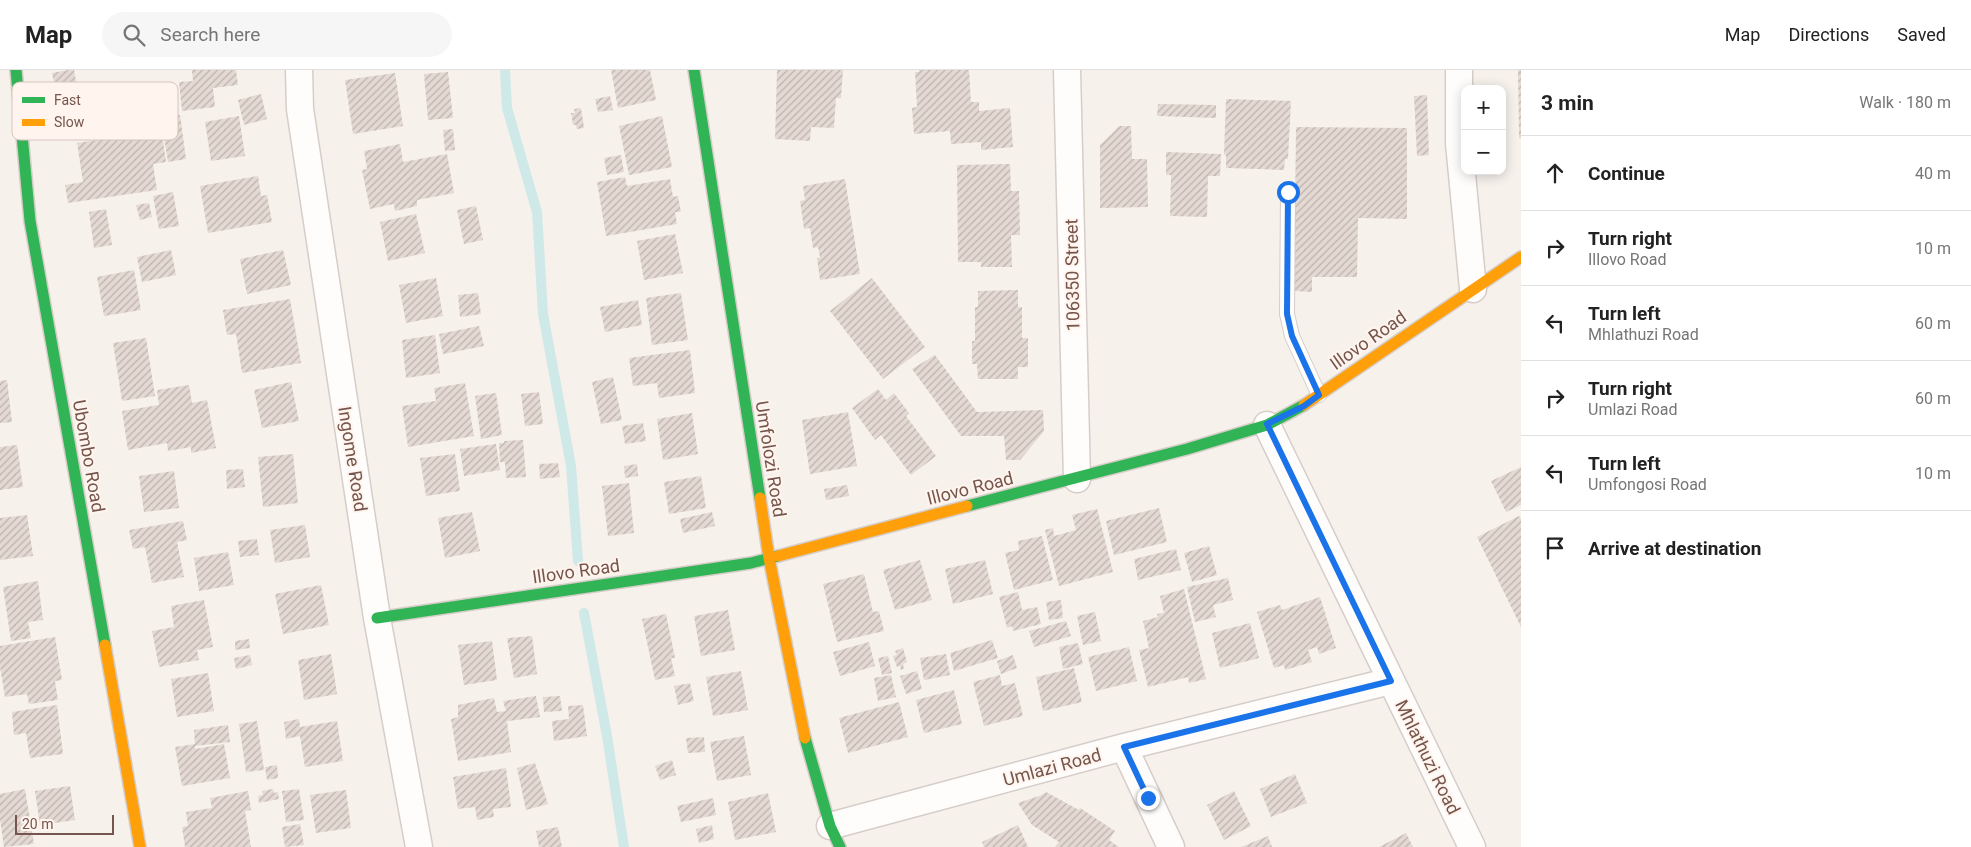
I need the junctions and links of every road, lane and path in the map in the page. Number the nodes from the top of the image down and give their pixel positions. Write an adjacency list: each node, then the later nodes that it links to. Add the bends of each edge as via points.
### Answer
1 (299, 70): 13 (street, Ingome Road, via 302,119)
2 (694, 70): 12 (street, Umfolozi Road)
3 (1066, 70): 11 (street, 106350 Street)
4 (1460, 70): 8 (street, via 1459,143)
5 (22, 140): 17 (street, Ubombo Road, via 30,221)
6 (1288, 192): 9 (lane, via 1287,314 1292,336)
7 (1521, 257): 8 (street, Illovo Road)
8 (1473, 289): 9 (street, Illovo Road)
9 (1319, 395): 10 (street, Illovo Road)
10 (1267, 424): 11 (street, Illovo Road); 14 (street, Mhlathuzi Road)
11 (1077, 479): 12 (street, Illovo Road)
12 (769, 558): 13 (street, Illovo Road); 16 (street, Umfolozi Road, via 807,748)
13 (377, 618): 18 (street, Ingome Road)
14 (1391, 681): 15 (street, Umlazi Road); 20 (street, Mhlathuzi Road)
15 (1124, 747): 16 (street, Umlazi Road); 19 (street)
16 (835, 836)
17 (140, 847)
18 (419, 847)
19 (1171, 847)
20 (1472, 847)

